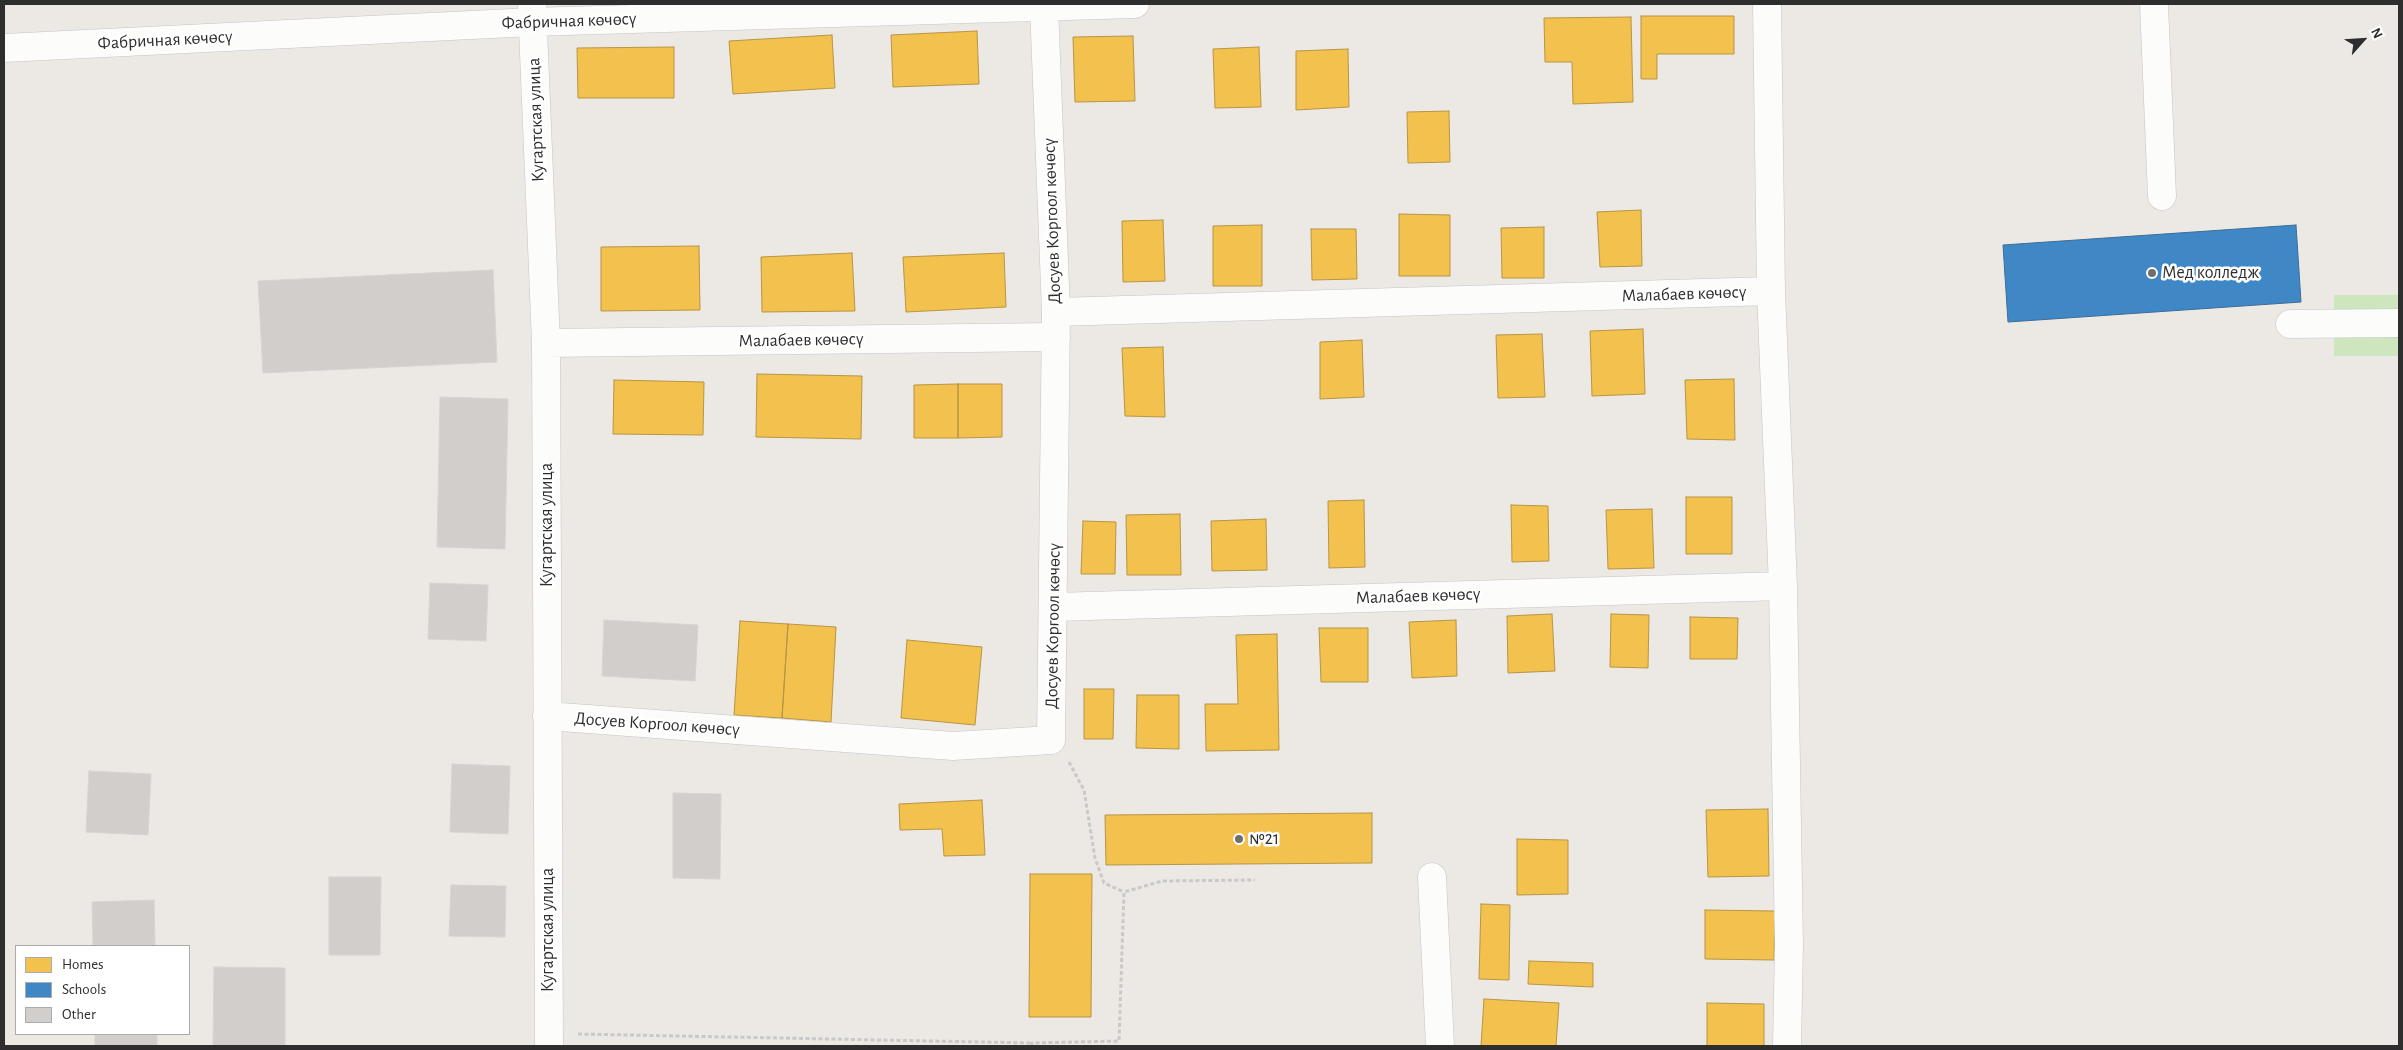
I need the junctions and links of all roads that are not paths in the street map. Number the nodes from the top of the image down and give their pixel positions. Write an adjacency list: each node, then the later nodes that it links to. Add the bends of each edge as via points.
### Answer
1 (1135, 4): 4 (street, Фабричная көчөсү)
2 (1767, 4): 8 (street)
3 (2154, 4): 7 (street)
4 (1044, 6): 5 (street, Фабричная көчөсү); 10 (street, Досуев Коргоол көчөсү)
5 (532, 13): 6 (street, Фабричная көчөсү); 12 (street, Кугартская улица)
6 (4, 48)
7 (2162, 196)
8 (1771, 291): 10 (street, Малабаев көчөсү); 13 (street)
9 (2399, 323): 11 (street)
10 (1056, 324): 12 (street, Малабаев көчөсү); 14 (street, Досуев Коргоол көчөсү)
11 (2290, 324)
12 (546, 343): 15 (street, Кугартская улица)
13 (1783, 586): 14 (street, Малабаев көчөсү); 19 (street)
14 (1054, 606): 15 (street, Досуев Коргоол көчөсү, via 1051,740 953,746)
15 (548, 716): 17 (street, Кугартская улица)
16 (1432, 877): 18 (street)
17 (549, 1040)
18 (1440, 1046)
19 (1788, 1046)

